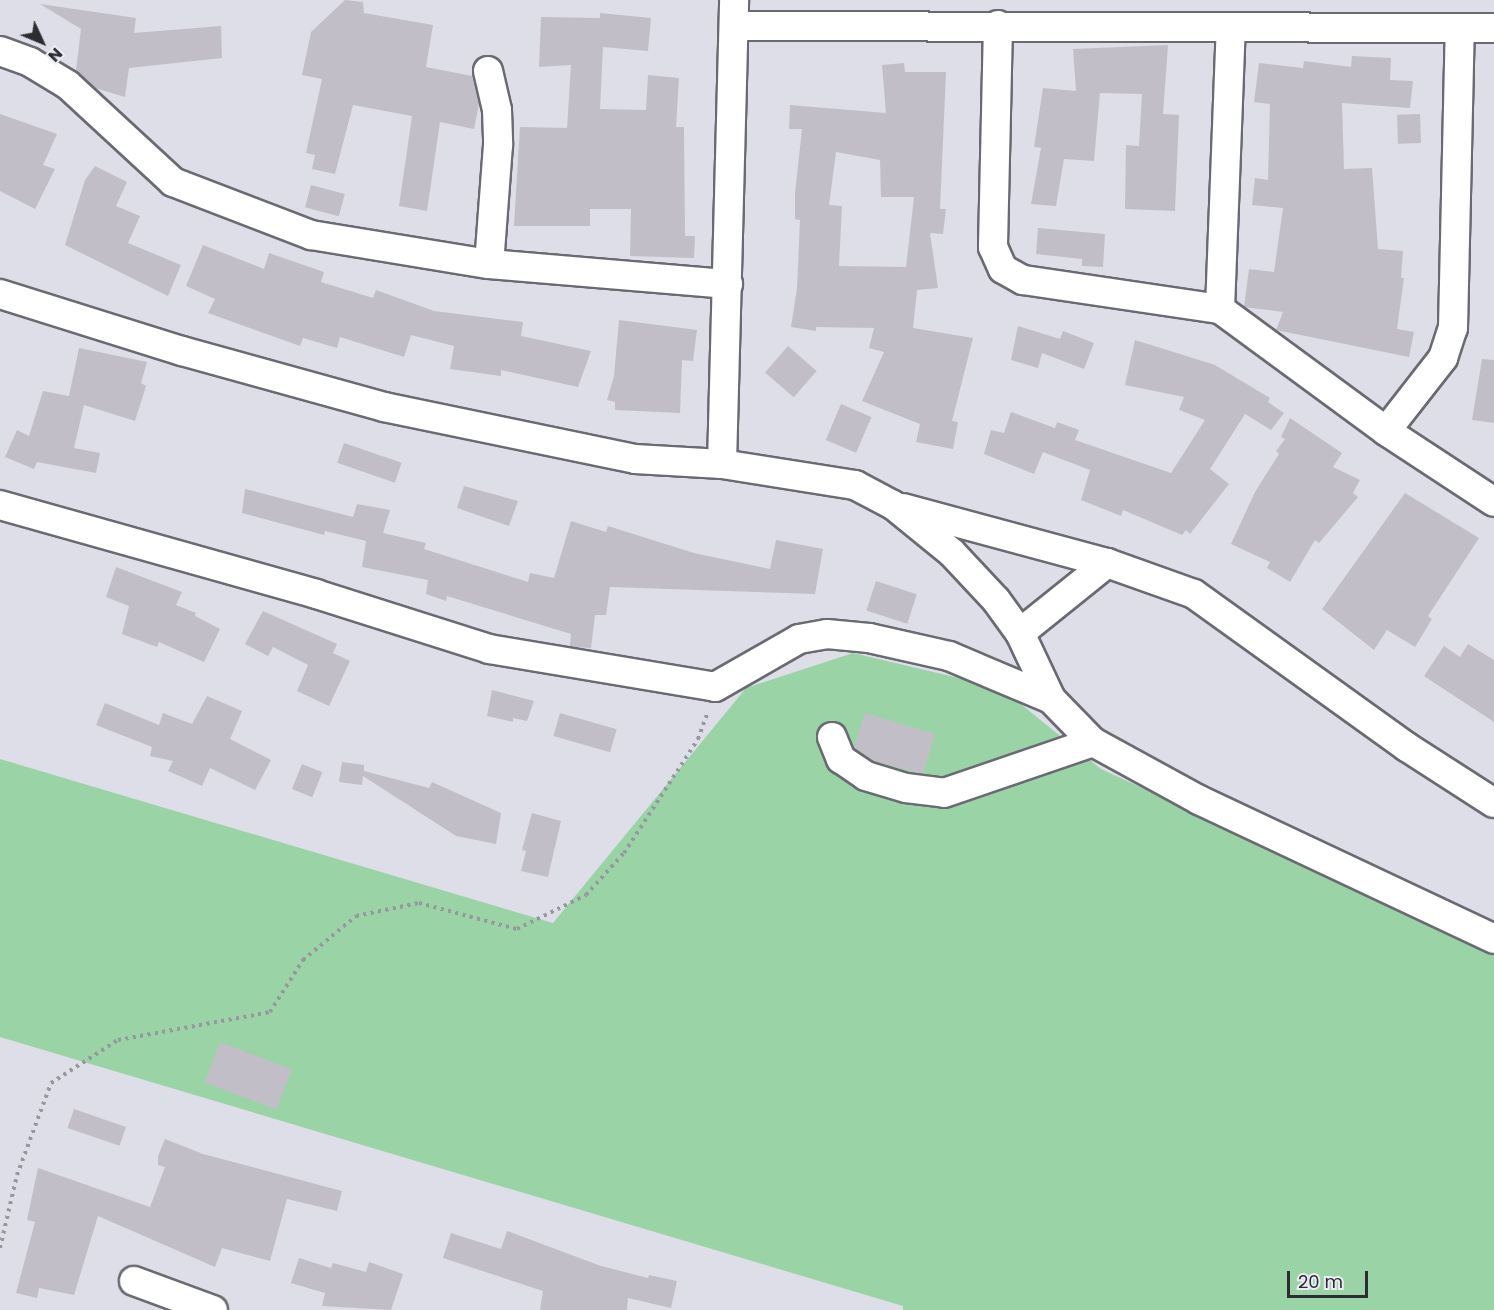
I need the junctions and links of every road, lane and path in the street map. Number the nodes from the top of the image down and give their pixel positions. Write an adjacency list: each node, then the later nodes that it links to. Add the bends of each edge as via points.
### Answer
1 (734, 13): 2 (street); 9 (street)
2 (998, 25): 3 (street); 11 (street, via 993,229 998,263 1023,280)
3 (1232, 27): 4 (street); 11 (street)
4 (1460, 28): 5 (street); 12 (street, via 1454,328 1443,358)
5 (1494, 28)
6 (0, 51): 8 (street, via 30,62 68,85 173,182 311,235)
7 (488, 71): 8 (street, via 497,110 498,144)
8 (489, 264): 9 (street)
9 (728, 284): 13 (street)
10 (0, 294): 13 (street, via 182,351 384,407 636,459)
11 (1220, 309): 12 (street)
12 (1386, 431): 14 (street)
13 (722, 464): 16 (street, via 855,485)
14 (1494, 502)
15 (0, 505): 19 (street, via 316,594 489,649)
16 (893, 505): 17 (street); 18 (street, via 952,553 996,600)
17 (1107, 563): 18 (street); 23 (street, via 1194,594 1407,747)
18 (1020, 633): 20 (street)
19 (716, 687): 20 (street, via 799,639 827,634 869,638 949,656); 25 (path, via 698,740 624,854 586,895 518,929 419,903 356,916 303,960 270,1012 118,1040 51,1083 17,1175)
20 (1052, 699): 22 (street)
21 (832, 737): 22 (street, via 841,759 866,776 906,788 944,793)
22 (1093, 742): 24 (street, via 1199,800)
23 (1494, 803)
24 (1494, 939)
25 (0, 1248)
26 (134, 1281): 27 (street)
27 (199, 1307)

